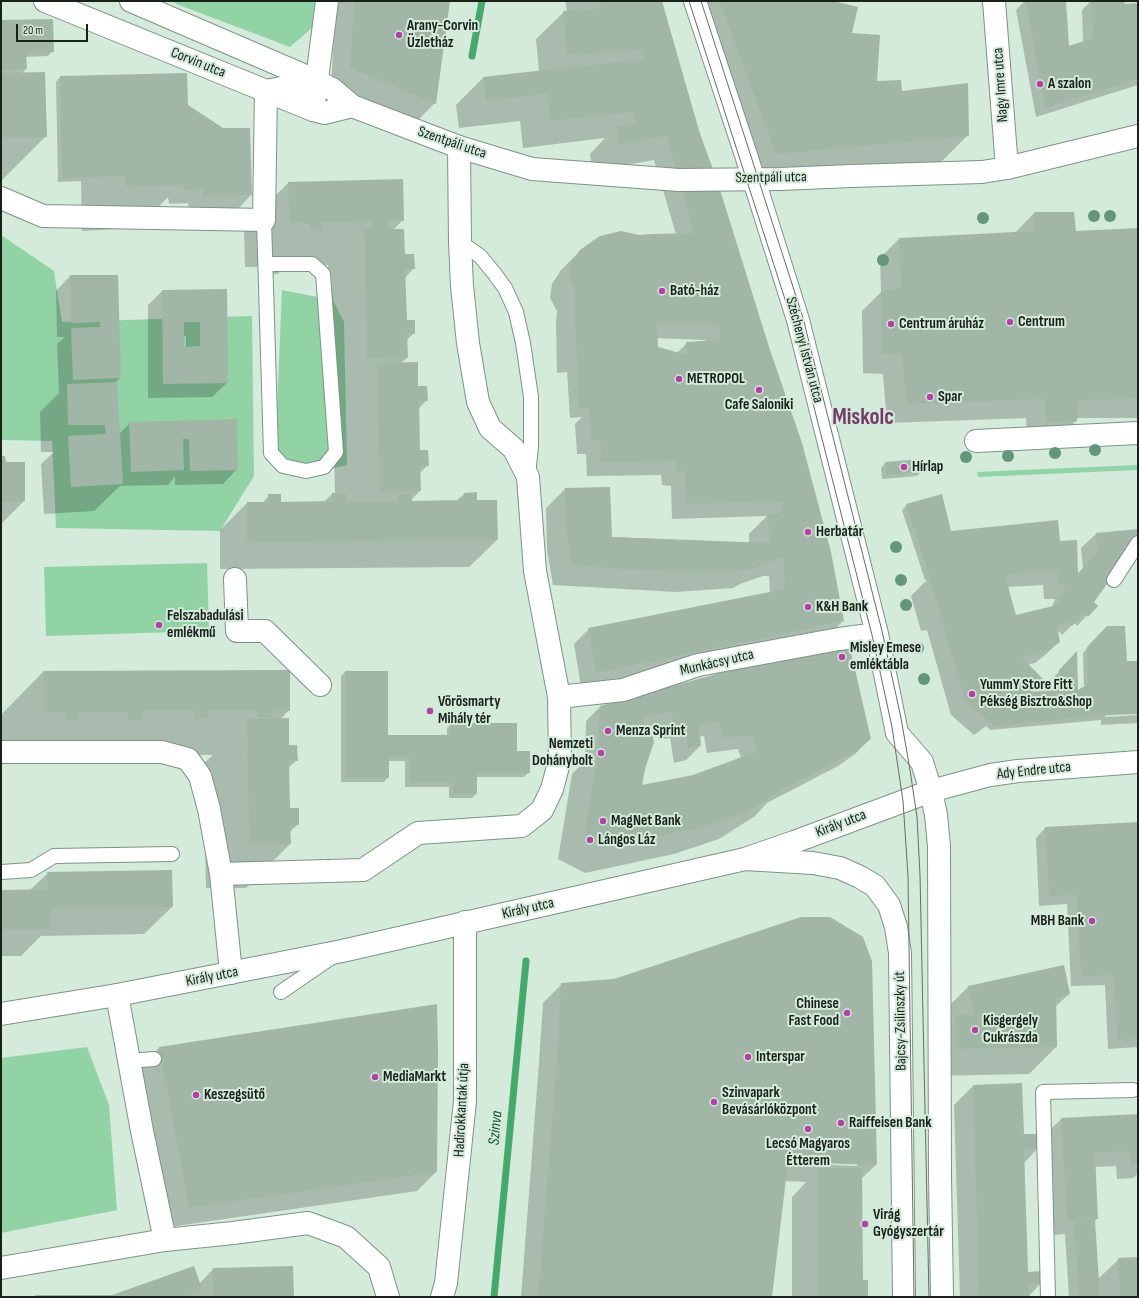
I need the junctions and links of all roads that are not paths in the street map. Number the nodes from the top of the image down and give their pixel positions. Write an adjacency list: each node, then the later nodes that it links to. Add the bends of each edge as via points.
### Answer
1 (45, 1): 7 (street, Corvin utca)
2 (131, 1): 6 (street, Corvin utca)
3 (327, 1): 6 (street)
4 (695, 1): 14 (street, Széchenyi István utca)
5 (994, 1): 13 (street, Nagy Imre utca)
6 (317, 82): 7 (street); 8 (street, Corvin utca, via 332,89); 9 (street)
7 (266, 91): 9 (street, Corvin utca); 16 (street)
8 (352, 106): 9 (street, Corvin utca, via 324,113); 10 (street, Corvin utca)
9 (313, 110)
10 (407, 128): 12 (street, Szentpáli utca)
11 (1138, 136): 13 (street, Szentpáli utca)
12 (459, 147): 14 (street, Szentpáli utca, via 532,170 679,180); 17 (street)
13 (1007, 168): 14 (street, Szentpáli utca, via 982,172)
14 (754, 179): 25 (street, Széchenyi István utca, via 798,320)
15 (1, 198): 16 (street, via 43,216)
16 (264, 220): 18 (lane)
17 (460, 242): 21 (street, via 468,343 478,402 490,428 514,449); 21 (lane, via 480,256 490,268 505,288 516,312 531,397)
18 (266, 264): 18 (lane, via 271,453 283,466 306,471 324,467 336,452 323,274 312,264)
19 (1138, 433): 20 (street)
20 (976, 441)
21 (528, 477): 27 (street, via 535,571)
22 (1138, 543): 24 (lane)
23 (235, 579): 26 (street, via 237,631 265,631)
24 (1114, 580)
25 (877, 634): 27 (street, Munkácsy utca, via 698,665 623,690); 30 (street, Széchenyi István utca, via 897,734 922,762)
26 (320, 685)
27 (559, 697): 34 (street, via 560,759 552,790 542,810 522,826 418,833 363,870)
28 (1, 752): 34 (street, via 162,752 188,759 200,776)
29 (1138, 762): 30 (street, Ady Endre utca, via 1018,771 990,775)
30 (931, 791): 32 (street, Király utca); 49 (street, via 939,846)
31 (172, 854): 33 (lane, via 54,856 31,870)
32 (745, 859): 35 (street, Király utca); 48 (street, Bajcsy-Zsilinszky út, via 813,863 840,868 875,886 889,905 900,953)
33 (1, 872)
34 (221, 874): 37 (street)
35 (465, 922): 36 (street, Király utca); 47 (street, Hadirokkantak útja, via 465,1102 446,1283)
36 (342, 951): 37 (street, Király utca); 38 (lane)
37 (231, 973): 39 (street, Király utca)
38 (281, 992)
39 (117, 995): 40 (street, Király utca); 42 (street)
40 (1, 1014)
41 (154, 1058): 42 (lane)
42 (128, 1062): 44 (street)
43 (1133, 1090): 50 (lane, via 1043,1092)
44 (165, 1240): 45 (street); 46 (street, via 308,1223 346,1237 379,1267)
45 (1, 1268)
46 (388, 1297)
47 (442, 1297)
48 (904, 1297)
49 (942, 1297)
50 (1048, 1297)

